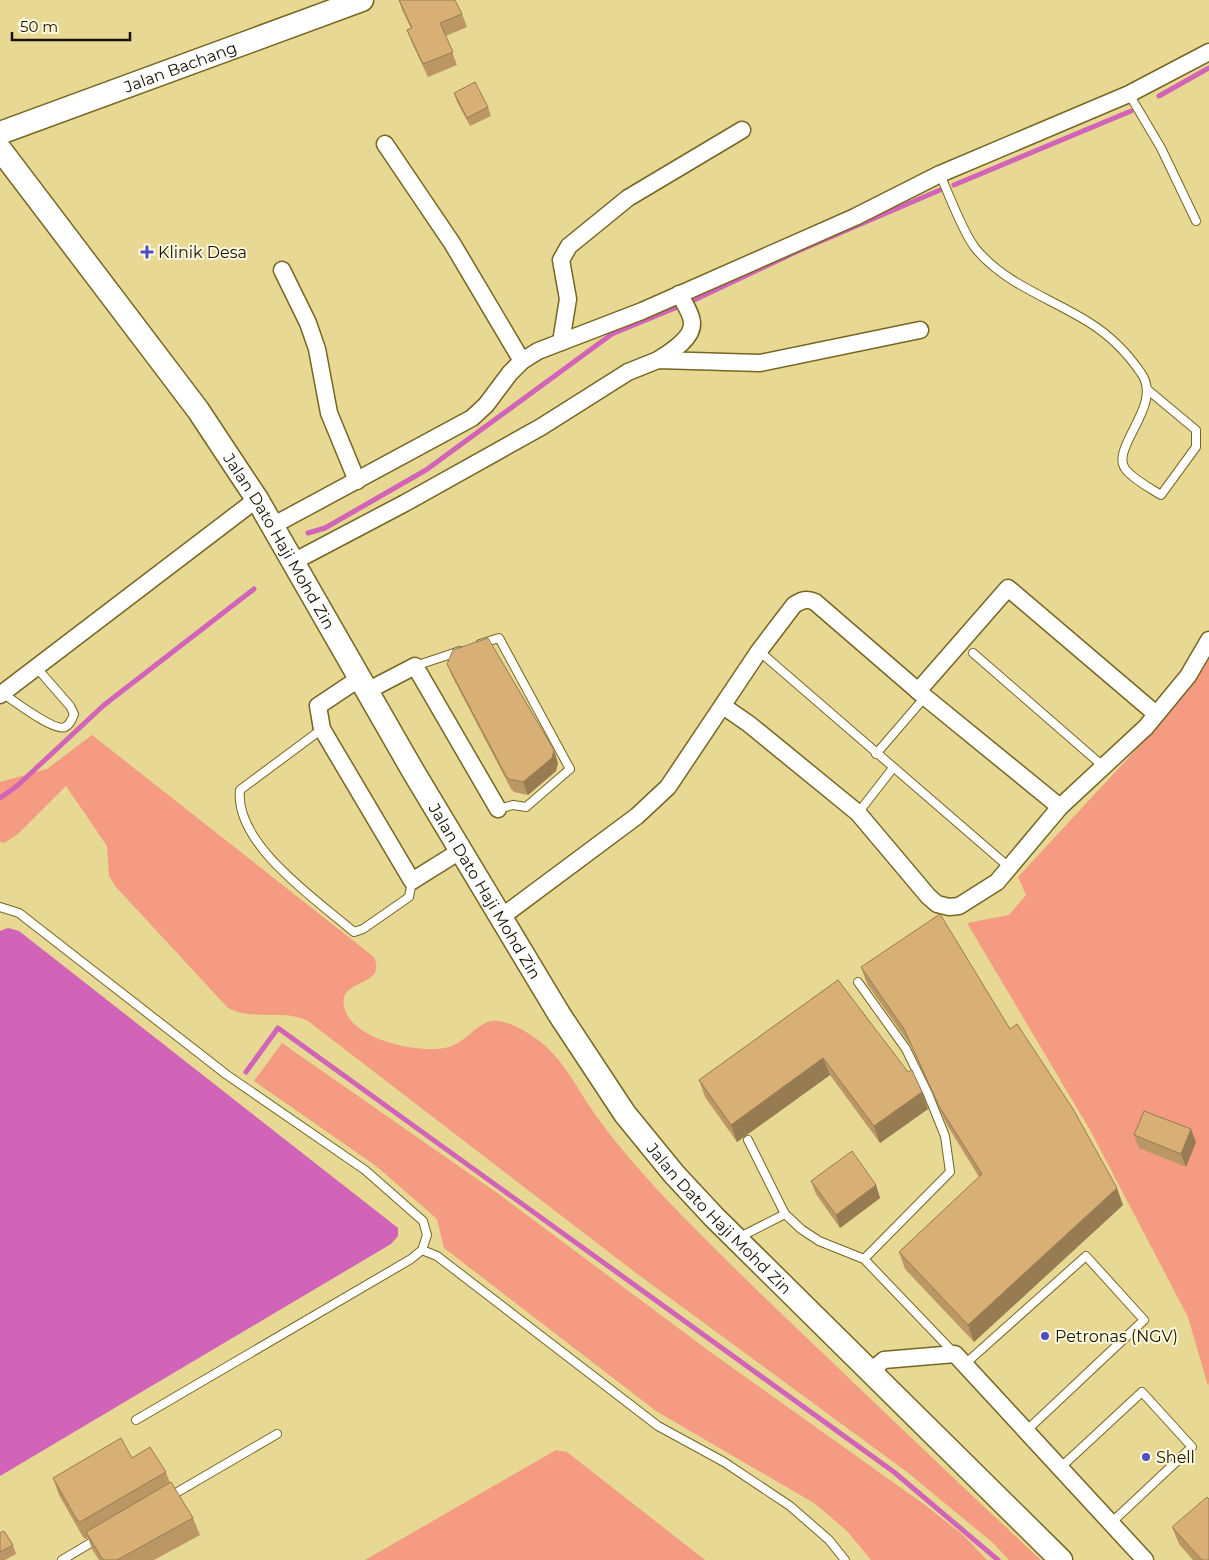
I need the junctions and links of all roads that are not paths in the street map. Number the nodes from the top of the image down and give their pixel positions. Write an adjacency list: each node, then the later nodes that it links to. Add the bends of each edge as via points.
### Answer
1 (362, 0): 5 (main road, Jalan Bachang)
2 (1209, 52): 3 (street)
3 (1129, 94): 8 (street); 9 (lane, via 1161,148)
4 (742, 130): 13 (street, via 628,198 569,246 561,260 568,299)
5 (0, 133)
6 (385, 144): 15 (street, via 452,243)
7 (0, 149): 18 (main road, Jalan Dato Haji Mohd Zin, via 198,410)
8 (940, 174): 11 (street); 16 (lane, via 975,249 1011,281 1103,333 1142,374)
9 (1196, 221)
10 (282, 270): 17 (street, via 317,348 329,413)
11 (680, 296): 13 (street); 14 (street, via 692,322 685,338)
12 (920, 330): 14 (street, via 760,363)
13 (561, 342): 15 (street)
14 (658, 360): 20 (street, via 628,372 540,427 405,504)
15 (522, 362): 17 (street, via 472,418)
16 (1148, 390): 16 (lane, via 1196,430 1196,447 1161,495 1125,470 1122,460 1127,442 1143,414)
17 (356, 481): 19 (street)
18 (257, 498): 19 (main road, Jalan Dato Haji Mohd Zin); 25 (street)
19 (272, 526): 20 (main road, Jalan Dato Haji Mohd Zin)
20 (293, 562): 26 (main road, Jalan Dato Haji Mohd Zin)
21 (1209, 640): 30 (street, via 1188,676)
22 (759, 651): 28 (street, via 794,605 808,599); 29 (street); 32 (lane)
23 (973, 653): 33 (lane)
24 (414, 666): 26 (street); 36 (street); 36 (lane, via 499,638 570,769 526,807 513,805)
25 (36, 667): 27 (street); 27 (lane, via 74,714 65,727 49,724)
26 (364, 685): 31 (street, via 318,706); 38 (main road, Jalan Dato Haji Mohd Zin)
27 (1, 694)
28 (922, 694): 30 (street, via 1008,588); 32 (lane); 35 (street)
29 (723, 706): 37 (street); 42 (street, via 668,786 637,816)
30 (1156, 714): 33 (street)
31 (322, 729): 40 (street); 40 (lane, via 240,790 239,803 253,837 272,862 354,932 409,897)
32 (876, 754): 34 (lane)
33 (1104, 767): 35 (street)
34 (893, 768): 37 (lane); 39 (lane)
35 (1060, 807): 39 (street)
36 (498, 809)
37 (858, 813): 39 (street, via 938,904 959,906 996,882)
38 (460, 851): 40 (street); 42 (main road, Jalan Dato Haji Mohd Zin)
39 (1010, 868)
40 (412, 881)
41 (0, 907): 47 (lane, via 19,913 226,1075 365,1170 424,1221 427,1235)
42 (500, 918): 46 (main road, Jalan Dato Haji Mohd Zin, via 625,1114 674,1174)
43 (858, 982): 48 (lane, via 906,1049 924,1086 945,1136 950,1172)
44 (748, 1140): 45 (lane)
45 (785, 1214): 46 (lane); 48 (lane, via 819,1241)
46 (736, 1239): 50 (main road, Jalan Dato Haji Mohd Zin)
47 (422, 1250): 51 (lane); 60 (lane, via 437,1256 658,1426 724,1462 790,1506 829,1540)
48 (864, 1259): 49 (lane)
49 (960, 1359): 50 (street, via 884,1360); 52 (street); 52 (lane, via 1086,1256 1144,1320)
50 (871, 1371): 61 (main road, Jalan Dato Haji Mohd Zin)
51 (136, 1420)
52 (1026, 1431): 54 (street)
53 (277, 1434): 55 (lane)
54 (1060, 1468): 56 (street); 56 (lane, via 1142,1392 1192,1447)
55 (159, 1503)
56 (1111, 1523): 58 (street)
57 (109, 1532): 59 (lane)
58 (1142, 1559)
59 (62, 1560)
60 (845, 1560)
61 (1061, 1560)

